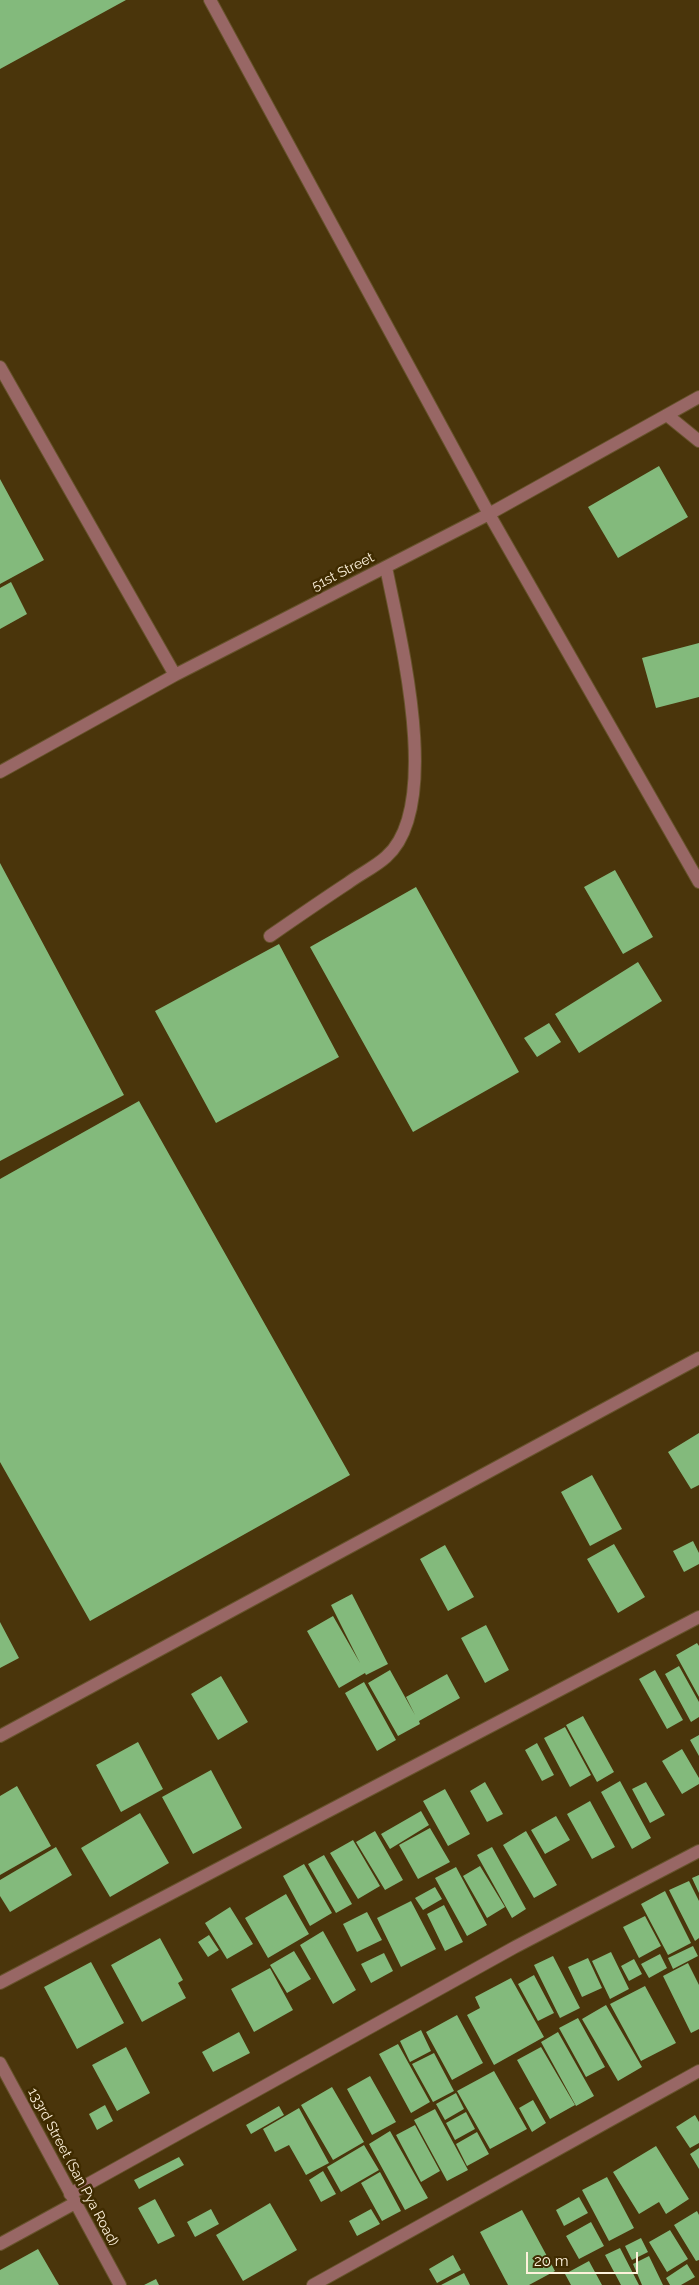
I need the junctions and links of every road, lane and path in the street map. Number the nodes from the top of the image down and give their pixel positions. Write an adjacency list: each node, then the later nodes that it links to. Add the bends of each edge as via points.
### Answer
1 (210, 0): 6 (street)
2 (0, 367): 8 (street)
3 (699, 397): 4 (street, 51st Street)
4 (667, 415): 5 (street); 6 (street, 51st Street)
5 (699, 441)
6 (489, 514): 7 (street, 51st Street); 10 (street)
7 (386, 567): 8 (street, 51st Street); 11 (street, via 413,703 412,807 402,836 387,856)
8 (175, 676): 9 (street, 51st Street)
9 (0, 772)
10 (699, 882)
11 (270, 936)
12 (699, 1358): 14 (street)
13 (699, 1617): 16 (street)
14 (0, 1736)
15 (699, 1851): 19 (street, via 515,1947)
16 (0, 1984)
17 (0, 2063): 19 (street, 133rd Street (San Pya Road))
18 (699, 2071): 22 (street)
19 (73, 2199): 20 (street); 21 (street, 133rd Street (San Pya Road))
20 (0, 2244)
21 (120, 2285)
22 (313, 2285)

